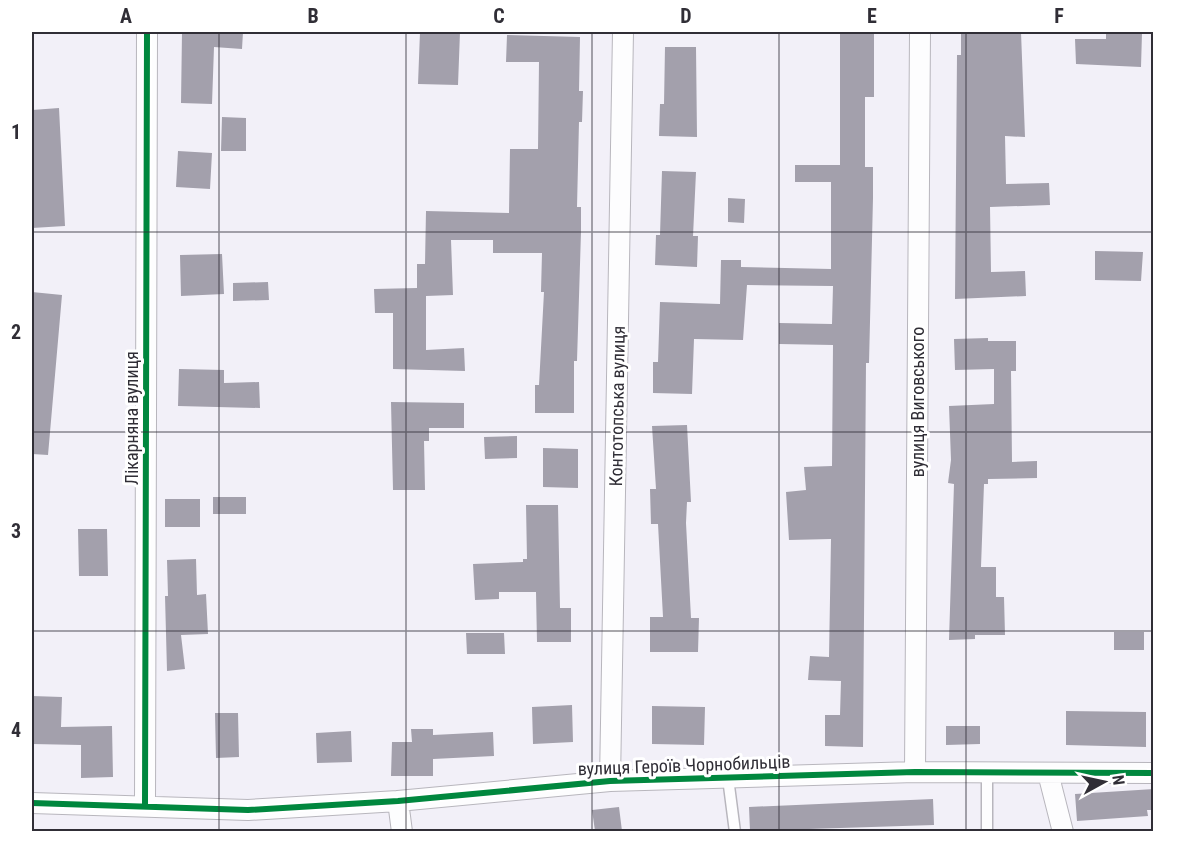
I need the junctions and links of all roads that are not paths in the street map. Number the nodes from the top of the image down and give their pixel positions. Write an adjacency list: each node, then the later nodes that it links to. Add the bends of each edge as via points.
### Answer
1 (147, 32): 12 (street, Лікарняна вулиця)
2 (623, 32): 9 (street, Контотопська вулиця)
3 (920, 32): 4 (street, вулиця Виговського)
4 (915, 772): 5 (street, вулиця Героїв Чорнобильців); 8 (street, вулиця Героїв Чорнобильців)
5 (987, 773): 6 (street, вулиця Героїв Чорнобильців); 15 (lane)
6 (1048, 773): 7 (street, вулиця Героїв Чорнобильців); 16 (street)
7 (1154, 773)
8 (728, 778): 9 (street, вулиця Героїв Чорнобильців); 14 (lane)
9 (610, 781): 10 (street, вулиця Героїв Чорнобильців)
10 (398, 801): 12 (street, вулиця Героїв Чорнобильців, via 248,810); 13 (street)
11 (32, 803): 12 (street, вулиця Героїв Чорнобильців)
12 (145, 805)
13 (402, 831)
14 (735, 831)
15 (987, 831)
16 (1063, 831)

